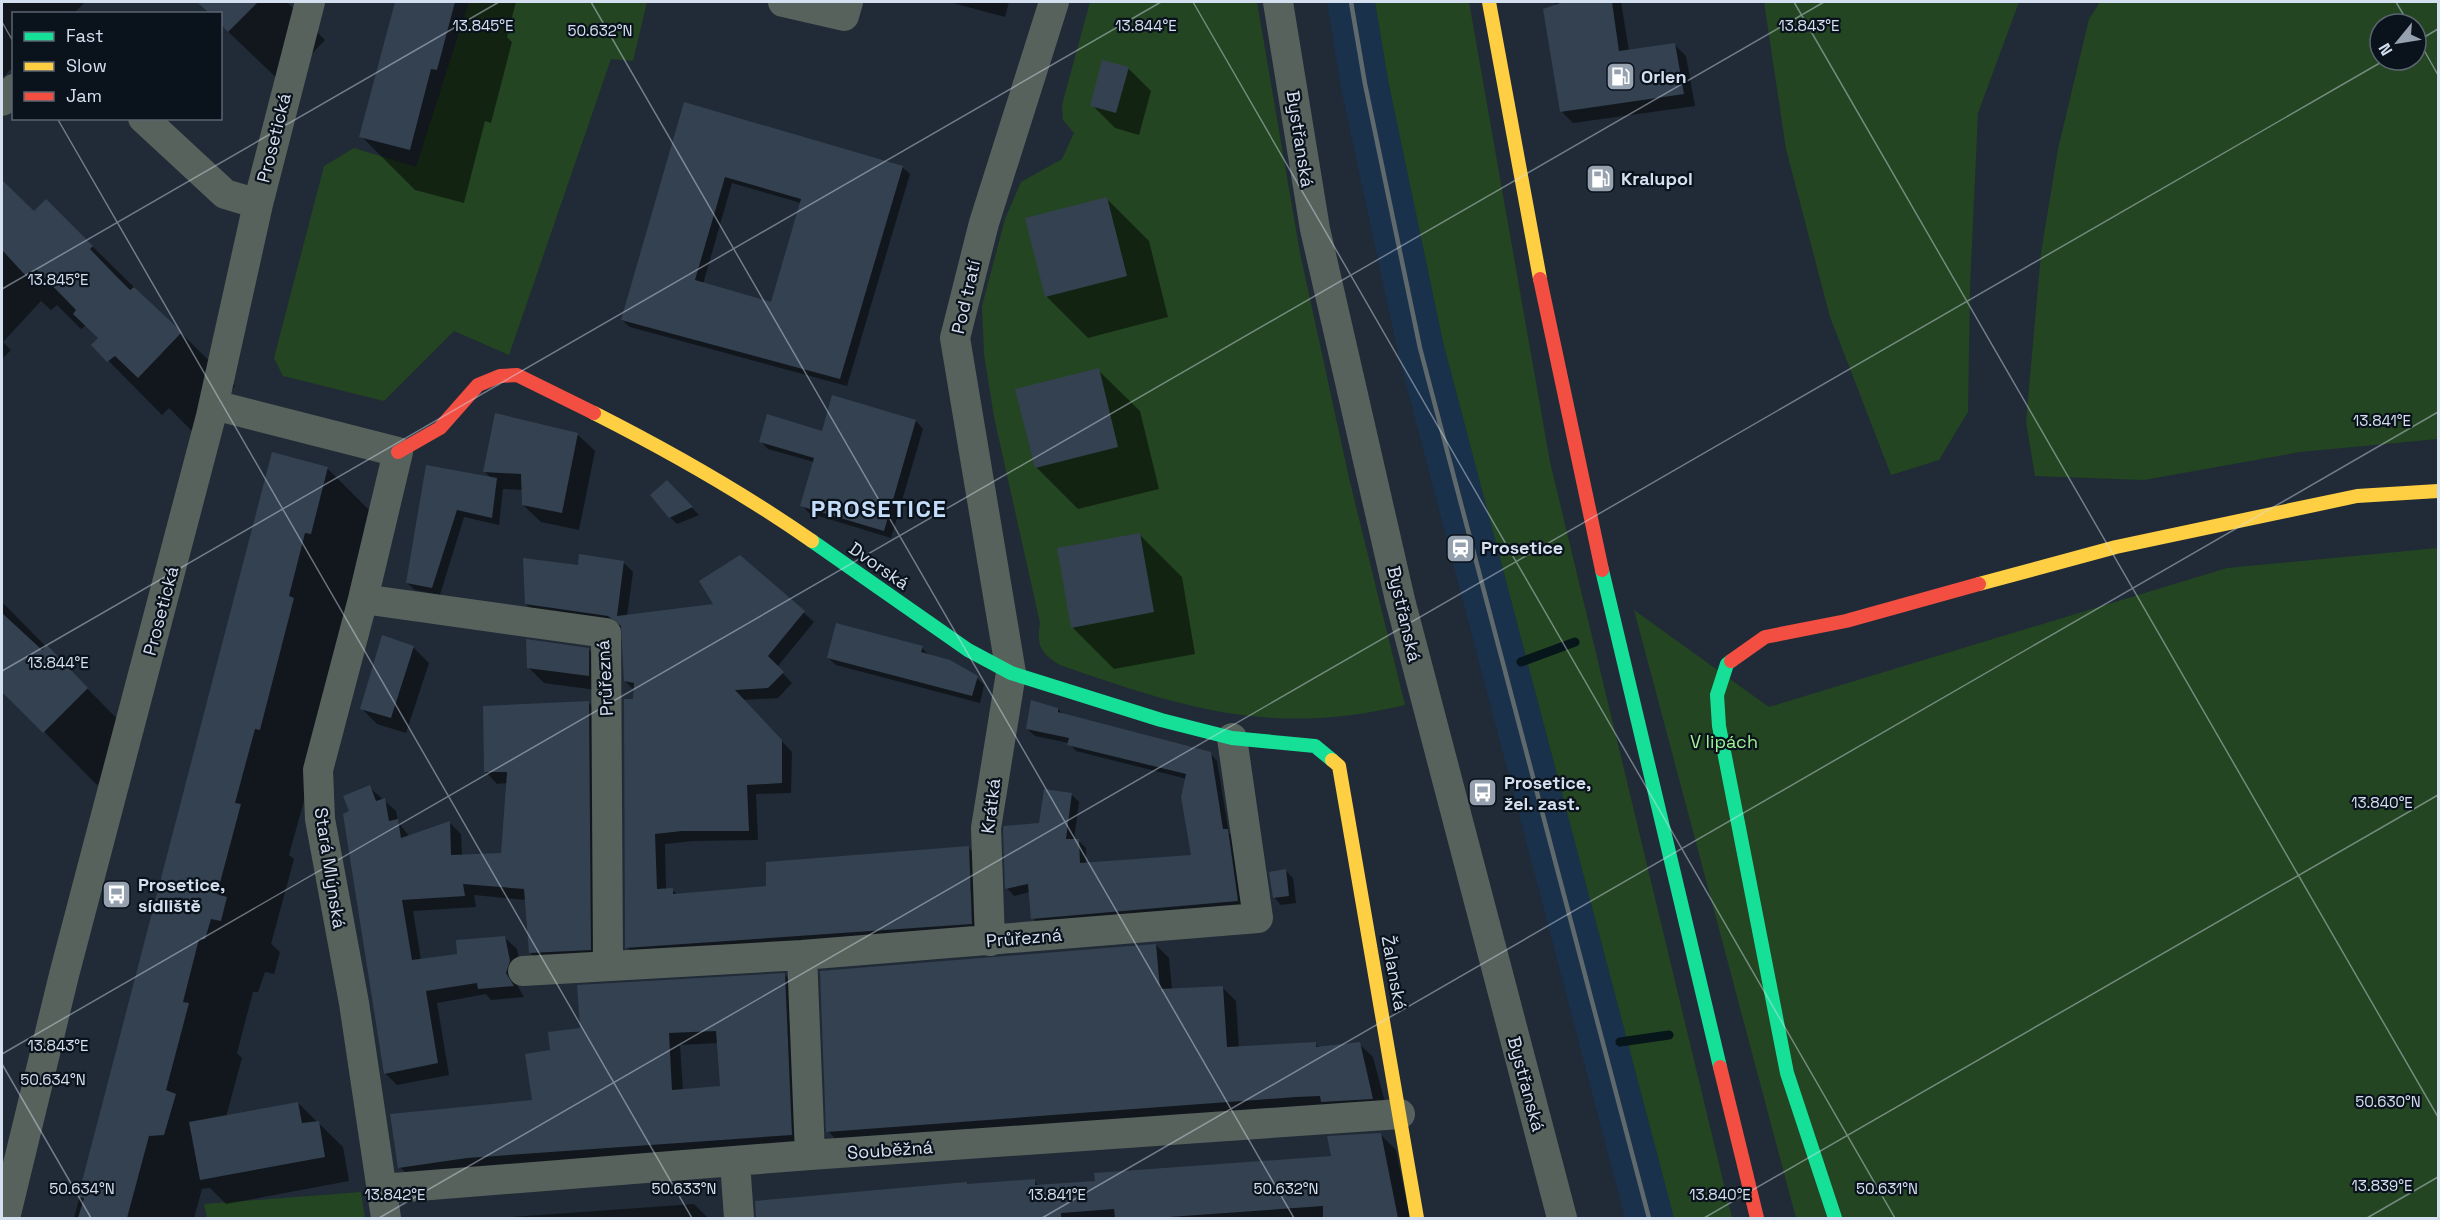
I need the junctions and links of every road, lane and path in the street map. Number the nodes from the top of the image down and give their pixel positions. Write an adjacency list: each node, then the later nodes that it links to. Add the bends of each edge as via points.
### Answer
1 (310, 2): 8 (street, Prosetická)
2 (783, 2): 3 (street, via 844,16)
3 (848, 2)
4 (1054, 2): 13 (street, Pod tratí, via 984,223 955,338)
5 (1278, 2): 28 (street, Bystřanská, via 1315,229 1395,577)
6 (1489, 2): 29 (street, via 1553,352 1638,736)
7 (145, 120): 8 (street, via 225,194)
8 (258, 204): 9 (street, Prosetická)
9 (214, 405): 10 (street); 24 (street, Prosetická, via 64,975)
10 (398, 452): 12 (street, Stará Mlýnská); 13 (street, Dvorská, via 440,428 482,380 517,375 650,441 770,512 968,650)
11 (2439, 491): 30 (street, via 2358,495 2116,547 1846,621 1765,638 1727,664 1717,695 1719,726 1787,1073)
12 (363, 599): 18 (street, Průřezná, via 606,633); 23 (street, Stará Mlýnská, via 318,770 320,819 354,1003)
13 (1011, 673): 14 (street, Dvorská); 16 (street, Krátká, via 986,828)
14 (1232, 738): 15 (street, Dvorská); 16 (street, Průřezná, via 1258,918)
15 (1315, 746): 20 (street, Žalanská, via 1339,766)
16 (990, 940): 17 (street, Průřezná)
17 (802, 955): 18 (street, Průřezná); 21 (street)
18 (608, 965): 19 (street, Průřezná)
19 (523, 971)
20 (1400, 1114): 21 (street, Souběžná); 27 (street, Žalanská)
21 (810, 1155): 22 (street, Souběžná)
22 (735, 1162): 23 (street, Souběžná); 26 (street)
23 (381, 1189): 25 (street, Stará Mlýnská)
24 (5, 1218)
25 (386, 1218)
26 (739, 1218)
27 (1417, 1218)
28 (1562, 1218)
29 (1757, 1218)
30 (1835, 1218)

